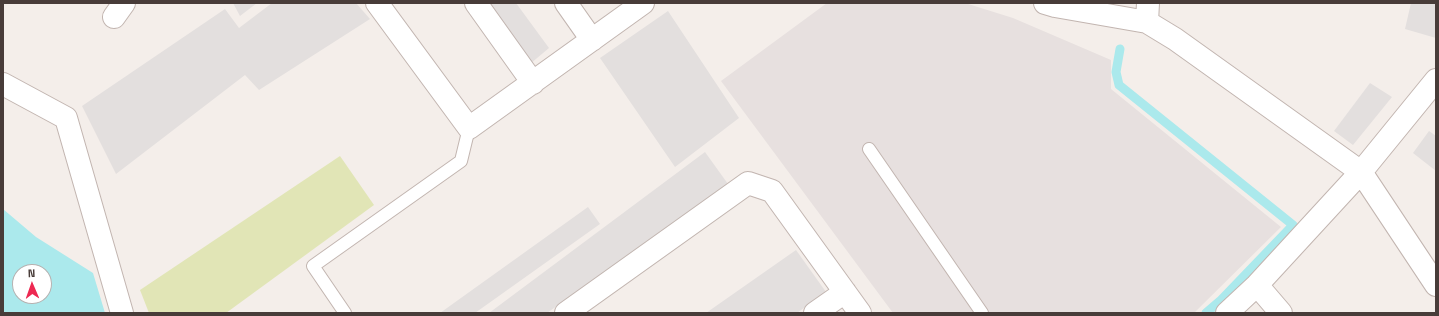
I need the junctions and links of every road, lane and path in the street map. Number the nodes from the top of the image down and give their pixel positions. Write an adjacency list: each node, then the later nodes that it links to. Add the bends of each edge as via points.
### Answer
1 (377, 3): 11 (street)
2 (476, 3): 9 (street)
3 (566, 3): 7 (street)
4 (643, 3): 7 (street)
5 (1052, 4): 6 (street)
6 (1148, 12): 13 (street, via 1175,39)
7 (592, 40): 9 (street)
8 (1436, 80): 13 (street)
9 (533, 83): 11 (street)
10 (3, 84): 17 (street, via 66,118)
11 (469, 128): 18 (lane, via 461,161 313,266)
12 (869, 149): 22 (lane)
13 (1361, 172): 14 (street); 15 (street)
14 (1257, 285): 23 (street); 24 (street)
15 (1436, 285)
16 (845, 292): 19 (street, via 772,191 748,183); 20 (street); 21 (street)
17 (122, 313)
18 (345, 313)
19 (566, 313)
20 (815, 313)
21 (860, 313)
22 (982, 313)
23 (1227, 313)
24 (1281, 313)

